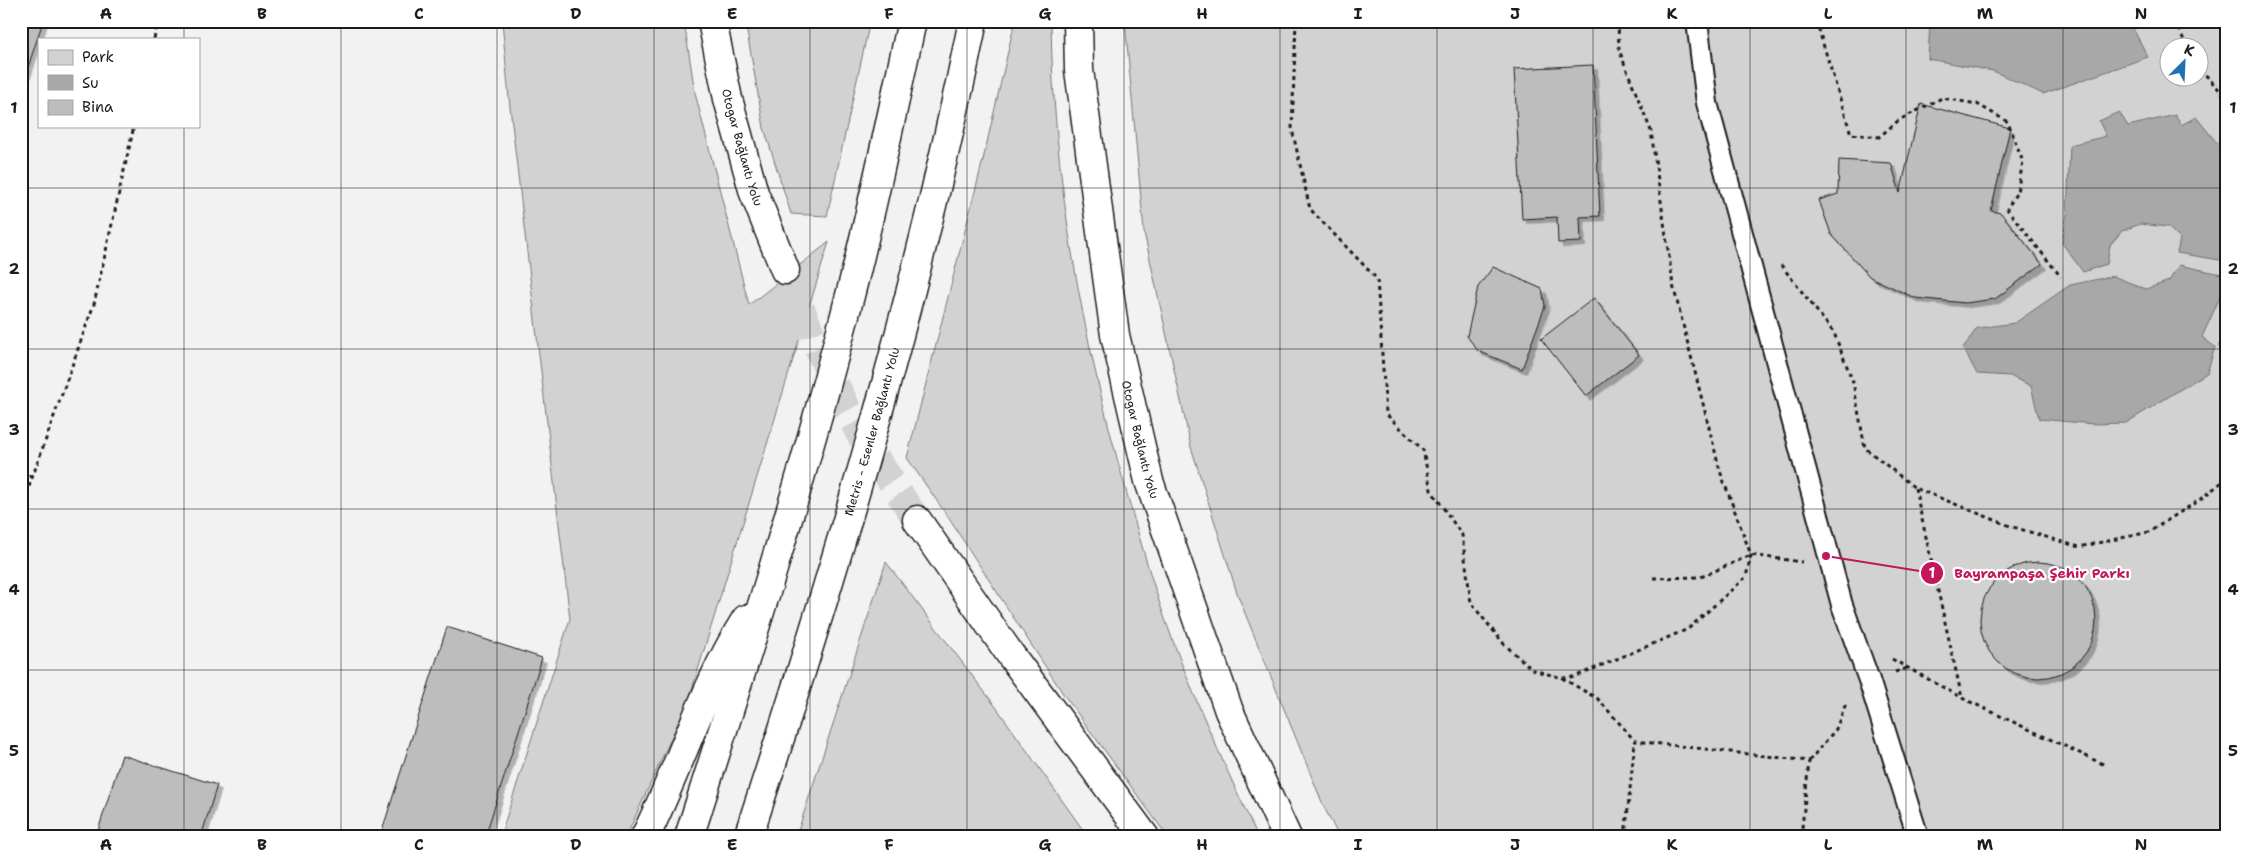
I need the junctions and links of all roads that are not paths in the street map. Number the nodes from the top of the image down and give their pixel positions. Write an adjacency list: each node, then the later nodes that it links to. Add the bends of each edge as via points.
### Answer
1 (712, 21): 6 (highway, Otogar Bağlantı Yolu, via 728,99 754,193)
2 (912, 21): 8 (highway, via 848,306)
3 (973, 21): 11 (highway, Metris - Esenler Bağlantı Yolu, via 902,323 854,503)
4 (1078, 21): 13 (highway, Otogar Bağlantı Yolu, via 1083,98 1115,335 1149,481 1229,711)
5 (1698, 21): 14 (lane, via 1707,103 1831,566)
6 (785, 270)
7 (917, 520): 12 (highway, via 1010,654)
8 (771, 577): 9 (highway, via 716,674); 10 (highway)
9 (645, 837)
10 (689, 837)
11 (748, 837)
12 (1145, 837)
13 (1287, 837)
14 (1918, 837)

